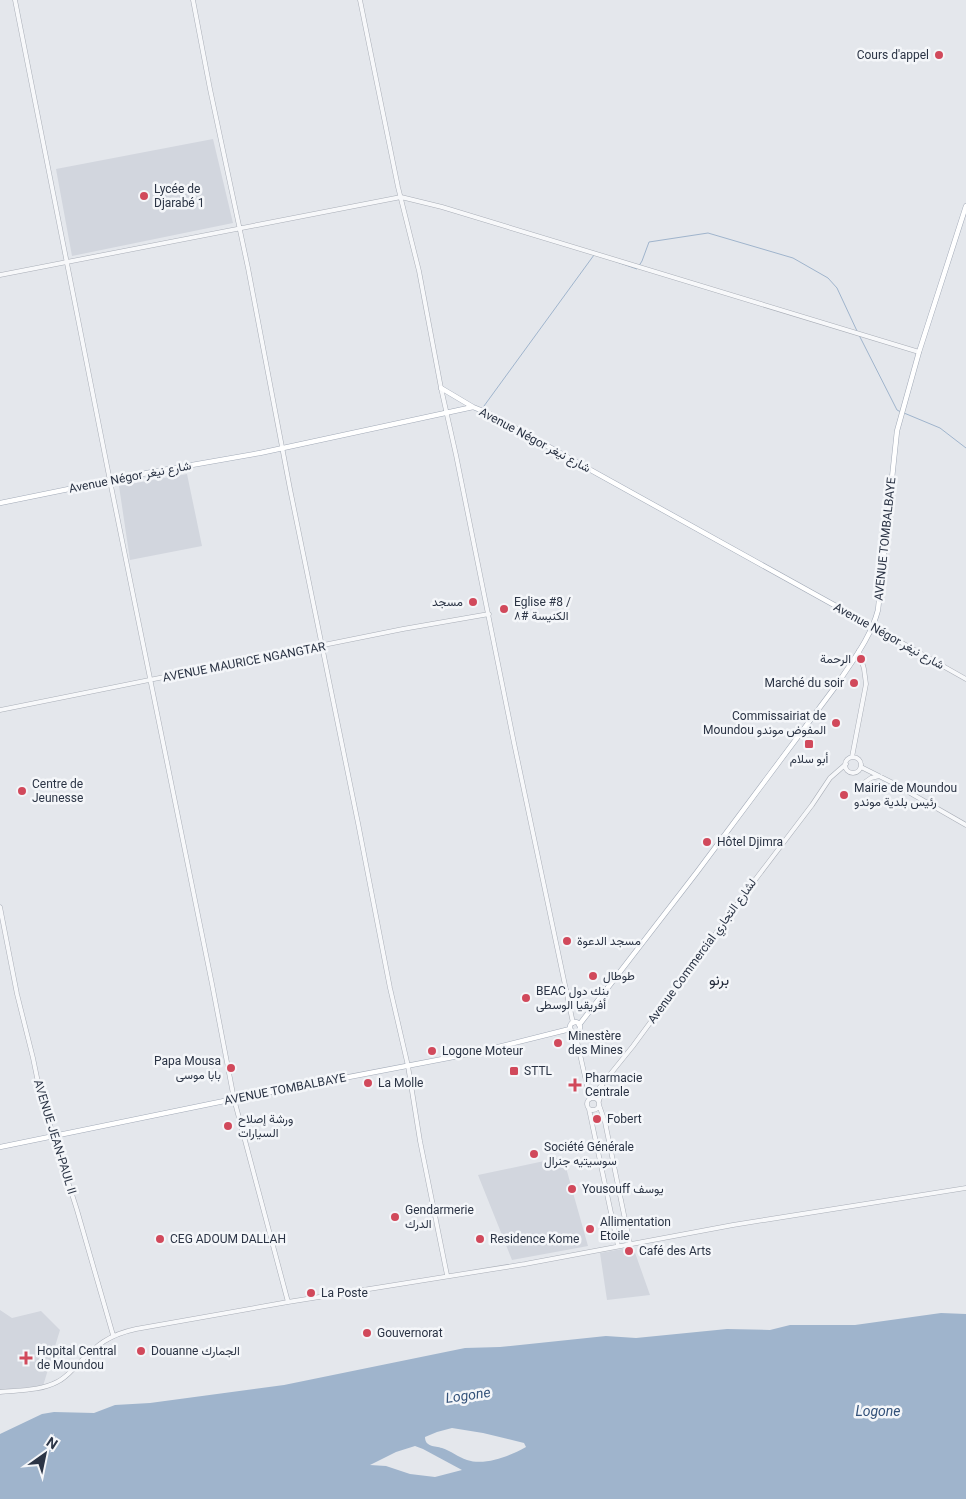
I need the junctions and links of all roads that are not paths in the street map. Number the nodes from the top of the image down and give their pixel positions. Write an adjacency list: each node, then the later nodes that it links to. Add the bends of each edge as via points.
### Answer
1 (15, 0): 7 (street)
2 (193, 0): 6 (street)
3 (360, 0): 4 (street)
4 (401, 197): 6 (street); 9 (street); 10 (street)
5 (966, 206): 9 (main road, AVENUE TOMBALBAYE)
6 (239, 228): 7 (street); 13 (street)
7 (67, 261): 8 (street); 14 (street)
8 (0, 275)
9 (919, 352): 17 (main road, AVENUE TOMBALBAYE, via 895,445 878,610)
10 (441, 388): 11 (main road); 12 (street)
11 (473, 408): 12 (main road, Avenue Négor شارع نيغر); 17 (main road, Avenue Négor شارع نيغر, via 598,473)
12 (447, 414): 13 (main road, Avenue Négor شارع نيغر); 16 (street)
13 (282, 448): 14 (main road, Avenue Négor شارع نيغر); 18 (street)
14 (110, 481): 15 (main road, Avenue Négor شارع نيغر); 21 (street)
15 (0, 503)
16 (489, 614): 18 (street, AVENUE MAURICE NGANGTAR); 30 (street)
17 (872, 626): 19 (main road, AVENUE TOMBALBAYE); 20 (street, Avenue Négor شارع نيغر)
18 (322, 646): 21 (street, AVENUE MAURICE NGANGTAR); 33 (street)
19 (859, 651): 23 (street, via 866,684); 31 (main road, AVENUE TOMBALBAYE, via 697,872)
20 (966, 679)
21 (151, 681): 22 (street, AVENUE MAURICE NGANGTAR); 36 (street)
22 (0, 710)
23 (852, 757): 24 (street); 25 (street, via 859,760)
24 (846, 764): 25 (street, via 853,772); 34 (street, Avenue Commercial لشارع التجاري, via 830,778)
25 (861, 767): 26 (street)
26 (879, 776): 27 (street); 28 (street)
27 (861, 785)
28 (966, 825)
29 (0, 907): 39 (street, AVENUE JEAN-PAUL II, via 17,994)
30 (573, 1023): 31 (main road); 32 (main road, via 570,1026)
31 (579, 1025): 32 (main road, via 579,1030)
32 (573, 1031): 33 (main road, AVENUE TOMBALBAYE); 35 (street)
33 (408, 1066): 36 (main road, AVENUE TOMBALBAYE); 44 (street)
34 (604, 1084): 35 (street); 37 (street)
35 (590, 1098): 37 (street); 38 (street)
36 (234, 1099): 39 (main road, AVENUE TOMBALBAYE); 45 (street)
37 (599, 1103): 38 (street, via 597,1109); 42 (street)
38 (589, 1109): 43 (street)
39 (53, 1136): 40 (main road, AVENUE TOMBALBAYE); 46 (street, AVENUE JEAN-PAUL II)
40 (0, 1147)
41 (966, 1188): 42 (street)
42 (630, 1244): 43 (street)
43 (618, 1246): 44 (street)
44 (447, 1275): 45 (street)
45 (288, 1302): 46 (street)
46 (113, 1335): 47 (street, via 97,1345 57,1382)
47 (0, 1392)

